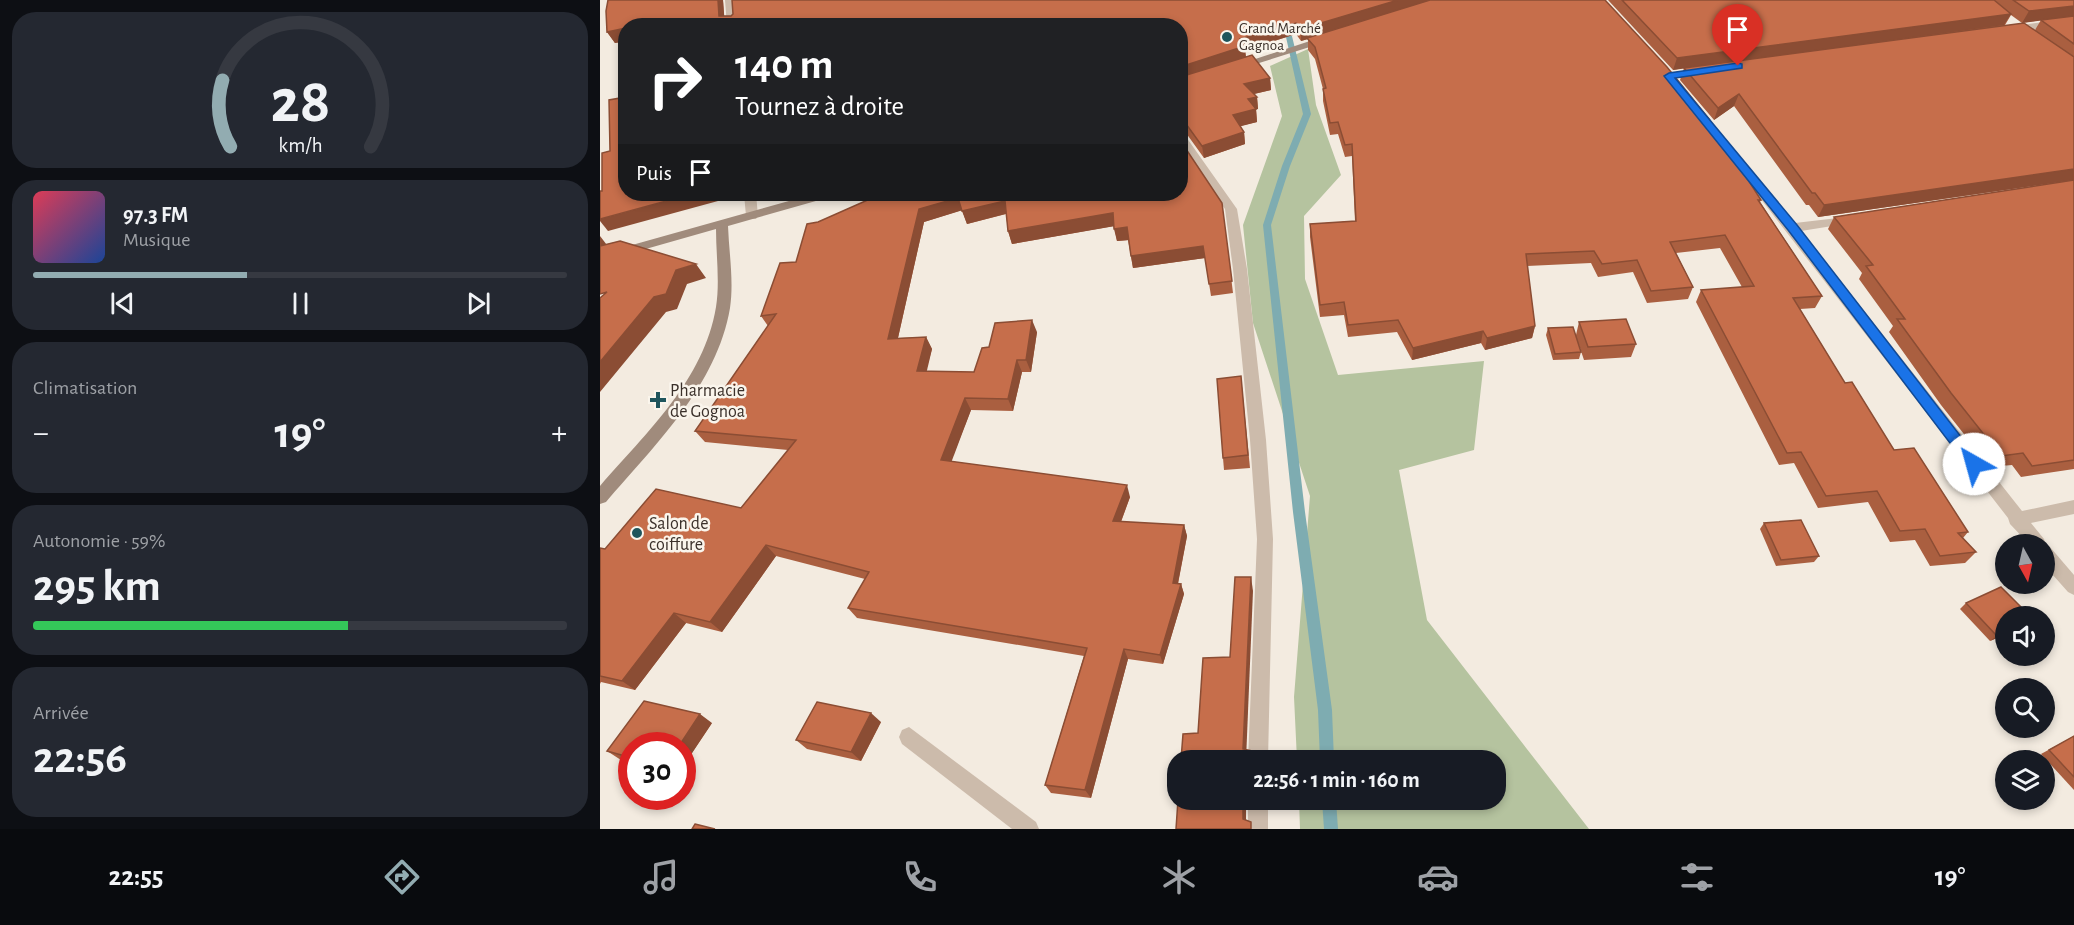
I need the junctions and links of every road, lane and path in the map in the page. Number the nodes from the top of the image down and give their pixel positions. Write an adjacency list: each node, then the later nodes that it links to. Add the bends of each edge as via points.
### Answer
1 (730, 0): 2 (street)
2 (731, 18)
3 (2009, 21): 5 (street)
4 (2074, 21): 5 (street)
5 (2018, 28): 6 (street); 8 (street)
6 (1995, 31)
7 (1343, 34): 10 (street)
8 (2027, 35)
9 (1715, 69): 11 (street)
10 (1224, 70)
11 (1668, 76)
12 (1705, 120): 19 (street)
13 (1188, 147): 28 (street, via 1231,209 1240,269 1265,539)
14 (751, 201): 16 (street)
15 (802, 201): 16 (street)
16 (752, 216): 18 (street)
17 (1863, 217): 19 (street)
18 (722, 225): 20 (street); 21 (street, via 723,308 708,357 679,405)
19 (1792, 228): 23 (street)
20 (600, 258)
21 (600, 496)
22 (2074, 507): 23 (street)
23 (2016, 519): 24 (street)
24 (2029, 534)
25 (2055, 564): 26 (street)
26 (2074, 586)
27 (909, 737): 30 (street)
28 (1258, 750)
29 (1258, 810): 31 (street)
30 (1029, 829)
31 (1258, 829)

